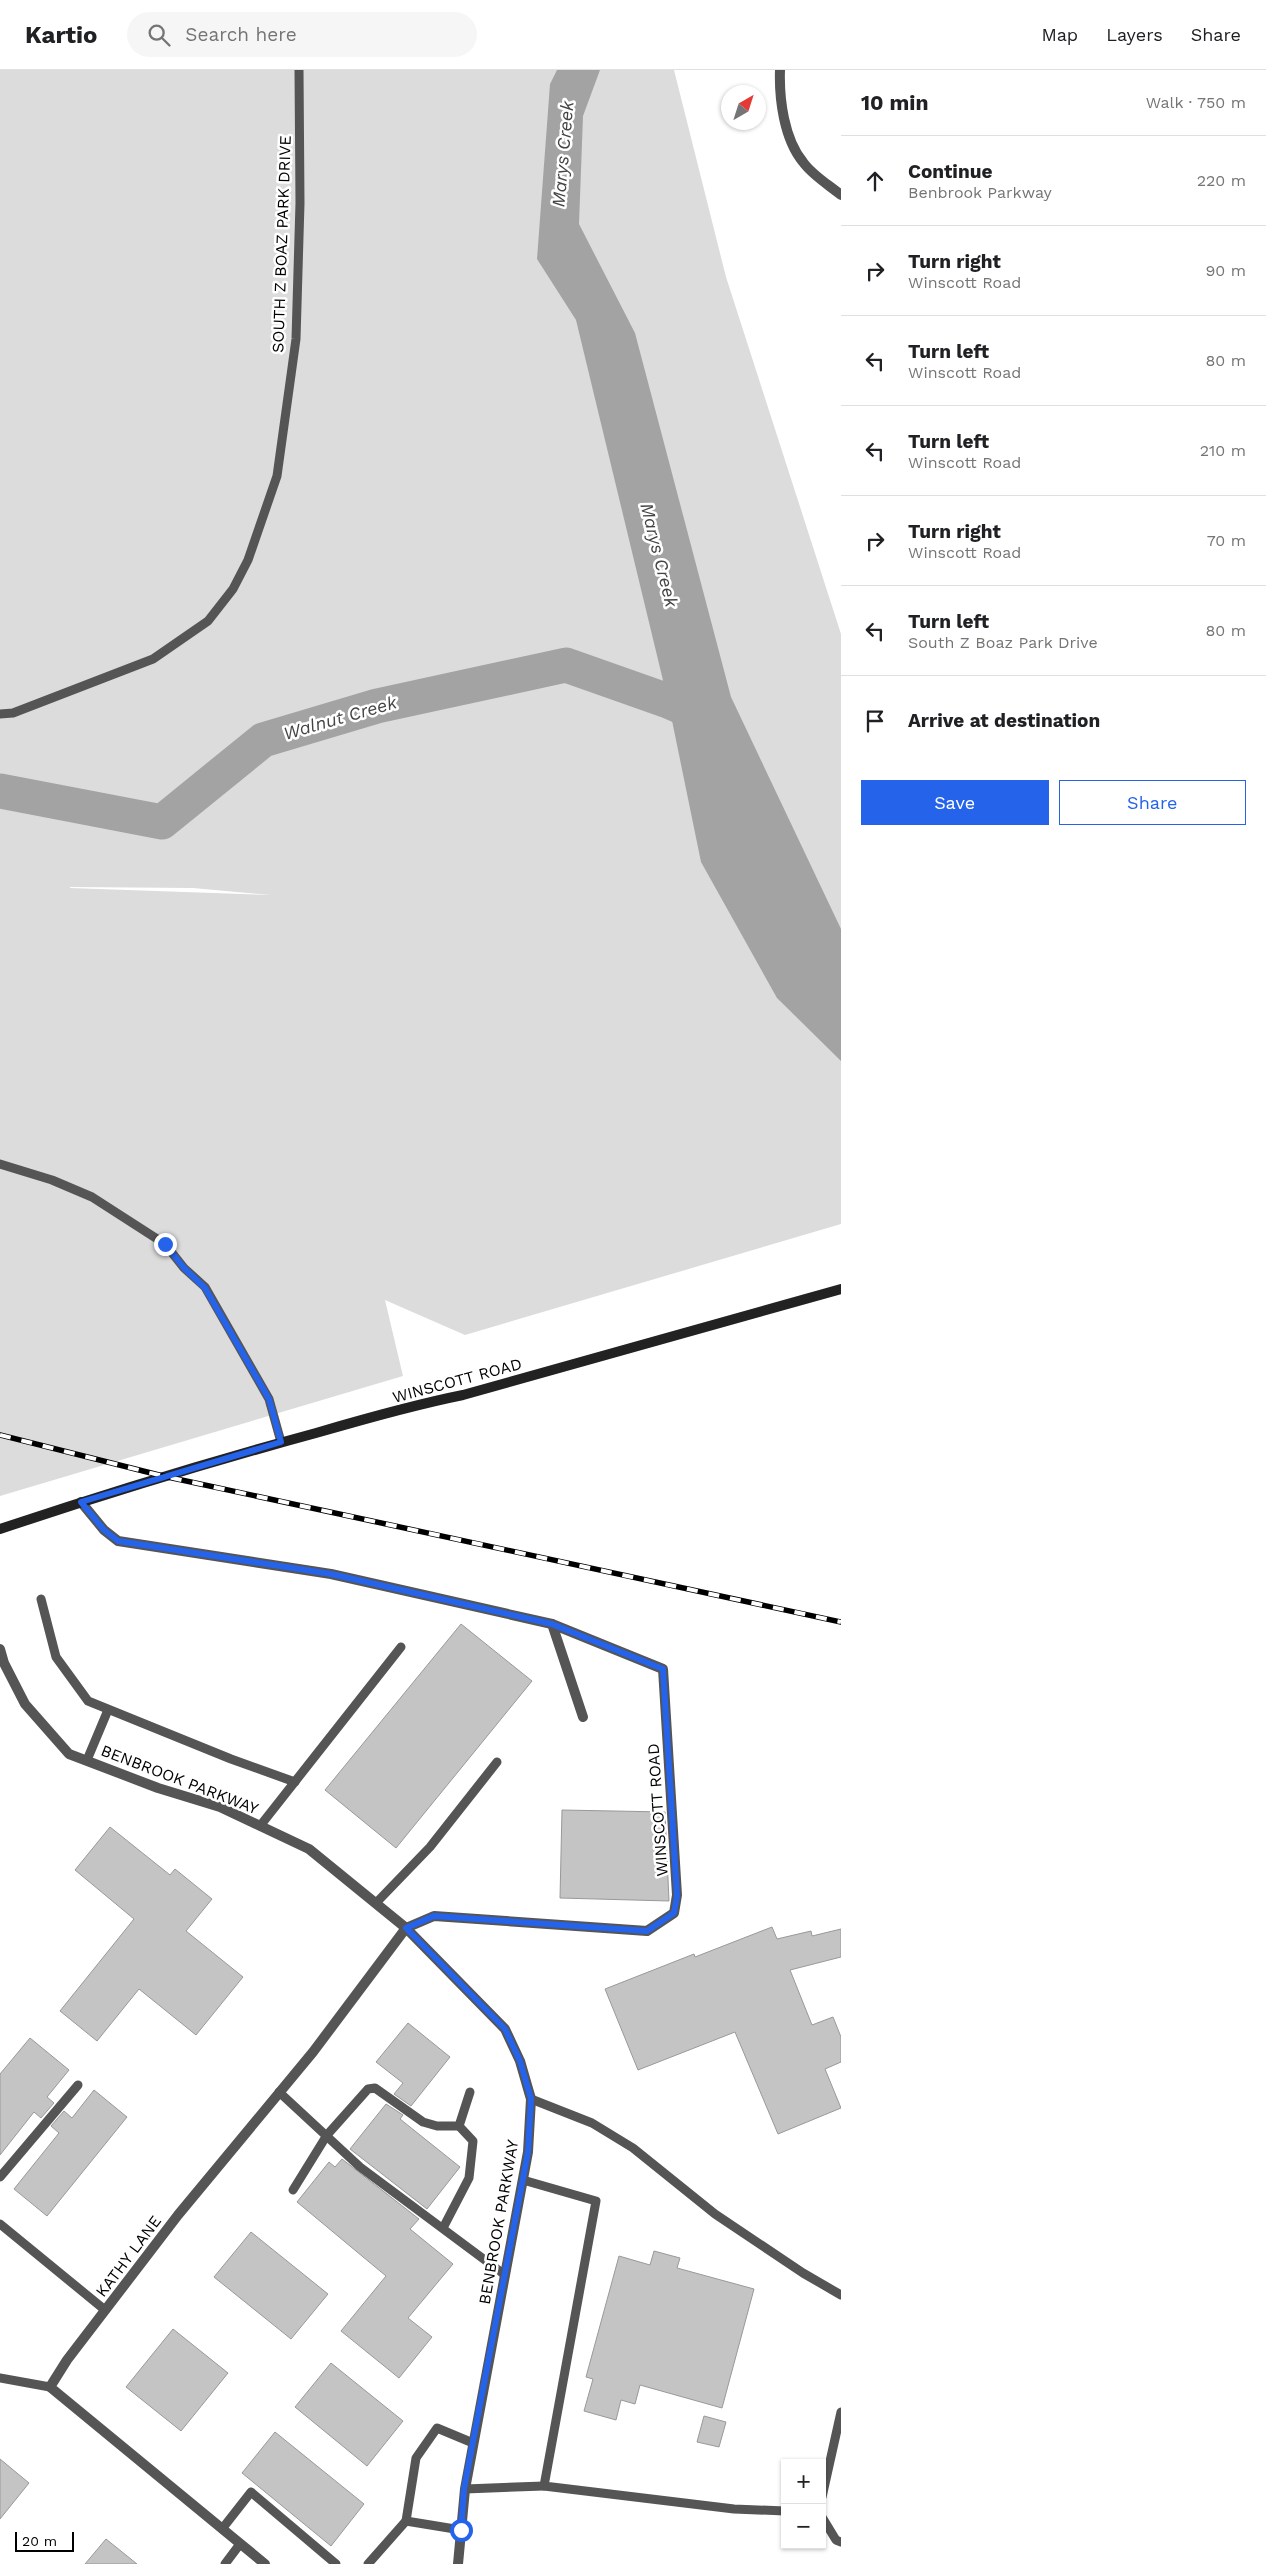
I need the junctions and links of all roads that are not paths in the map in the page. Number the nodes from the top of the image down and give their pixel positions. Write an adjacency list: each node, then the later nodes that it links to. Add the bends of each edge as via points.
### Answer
1 (299, 70): 4 (lane, SOUTH Z BOAZ PARK DRIVE, via 296,339 277,476 248,560 234,589 208,621 153,659 13,713)
2 (780, 70): 3 (street, via 790,141 804,164)
3 (841, 195)
4 (0, 714)
5 (0, 1164): 7 (lane, via 92,1196 165,1244 210,1296 269,1399)
6 (841, 1289): 7 (main road, WINSCOTT ROAD)
7 (281, 1442): 8 (main road, WINSCOTT ROAD)
8 (81, 1502): 9 (main road, WINSCOTT ROAD); 11 (street, WINSCOTT ROAD, via 104,1530 118,1541 331,1574)
9 (0, 1529)
10 (41, 1599): 15 (lane, via 56,1656 88,1701)
11 (552, 1624): 16 (street); 22 (street, WINSCOTT ROAD, via 663,1669 677,1896 674,1913 647,1931 434,1916)
12 (401, 1647): 19 (lane)
13 (0, 1649): 14 (street, BENBROOK PARKWAY)
14 (2, 1664): 17 (street, BENBROOK PARKWAY, via 26,1704 69,1754)
15 (108, 1710): 17 (lane); 19 (lane)
16 (584, 1717)
17 (87, 1760): 20 (street, BENBROOK PARKWAY, via 158,1788 220,1807)
18 (497, 1762): 21 (lane, via 430,1847)
19 (295, 1782): 20 (lane)
20 (260, 1826): 21 (street, BENBROOK PARKWAY, via 309,1849)
21 (376, 1903): 22 (street, BENBROOK PARKWAY)
22 (406, 1928): 24 (street, KATHY LANE); 26 (street, BENBROOK PARKWAY, via 505,2029 520,2061)
23 (78, 2084): 29 (lane)
24 (279, 2092): 28 (lane); 36 (street, KATHY LANE, via 178,2215)
25 (470, 2092): 27 (lane)
26 (531, 2099): 30 (street, BENBROOK PARKWAY); 35 (lane, via 592,2123 633,2148 715,2214)
27 (459, 2126): 28 (lane, via 423,2122 375,2088 368,2089); 33 (lane, via 473,2141 471,2166)
28 (327, 2135): 31 (lane); 33 (lane, via 360,2167)
29 (0, 2177)
30 (523, 2180): 34 (street, BENBROOK PARKWAY); 42 (lane, via 596,2201)
31 (293, 2190)
32 (0, 2224): 36 (lane)
33 (443, 2228): 34 (lane)
34 (505, 2275): 40 (street, BENBROOK PARKWAY)
35 (841, 2295)
36 (106, 2310): 38 (street, KATHY LANE)
37 (0, 2378): 38 (lane)
38 (50, 2387): 47 (street)
39 (841, 2412): 41 (lane)
40 (473, 2442): 43 (street, BENBROOK PARKWAY); 45 (lane, via 437,2428 416,2458)
41 (826, 2479)
42 (544, 2486): 43 (lane); 44 (lane, via 734,2509)
43 (464, 2489): 48 (street, BENBROOK PARKWAY)
44 (781, 2511)
45 (406, 2521): 48 (lane); 54 (lane)
46 (826, 2524): 49 (lane, via 836,2540)
47 (222, 2529): 50 (street); 53 (lane, via 250,2492)
48 (461, 2530): 55 (street, BENBROOK PARKWAY)
49 (841, 2542)
50 (240, 2544): 51 (lane); 52 (street)
51 (226, 2564)
52 (265, 2564)
53 (336, 2564)
54 (368, 2564)
55 (458, 2564)

